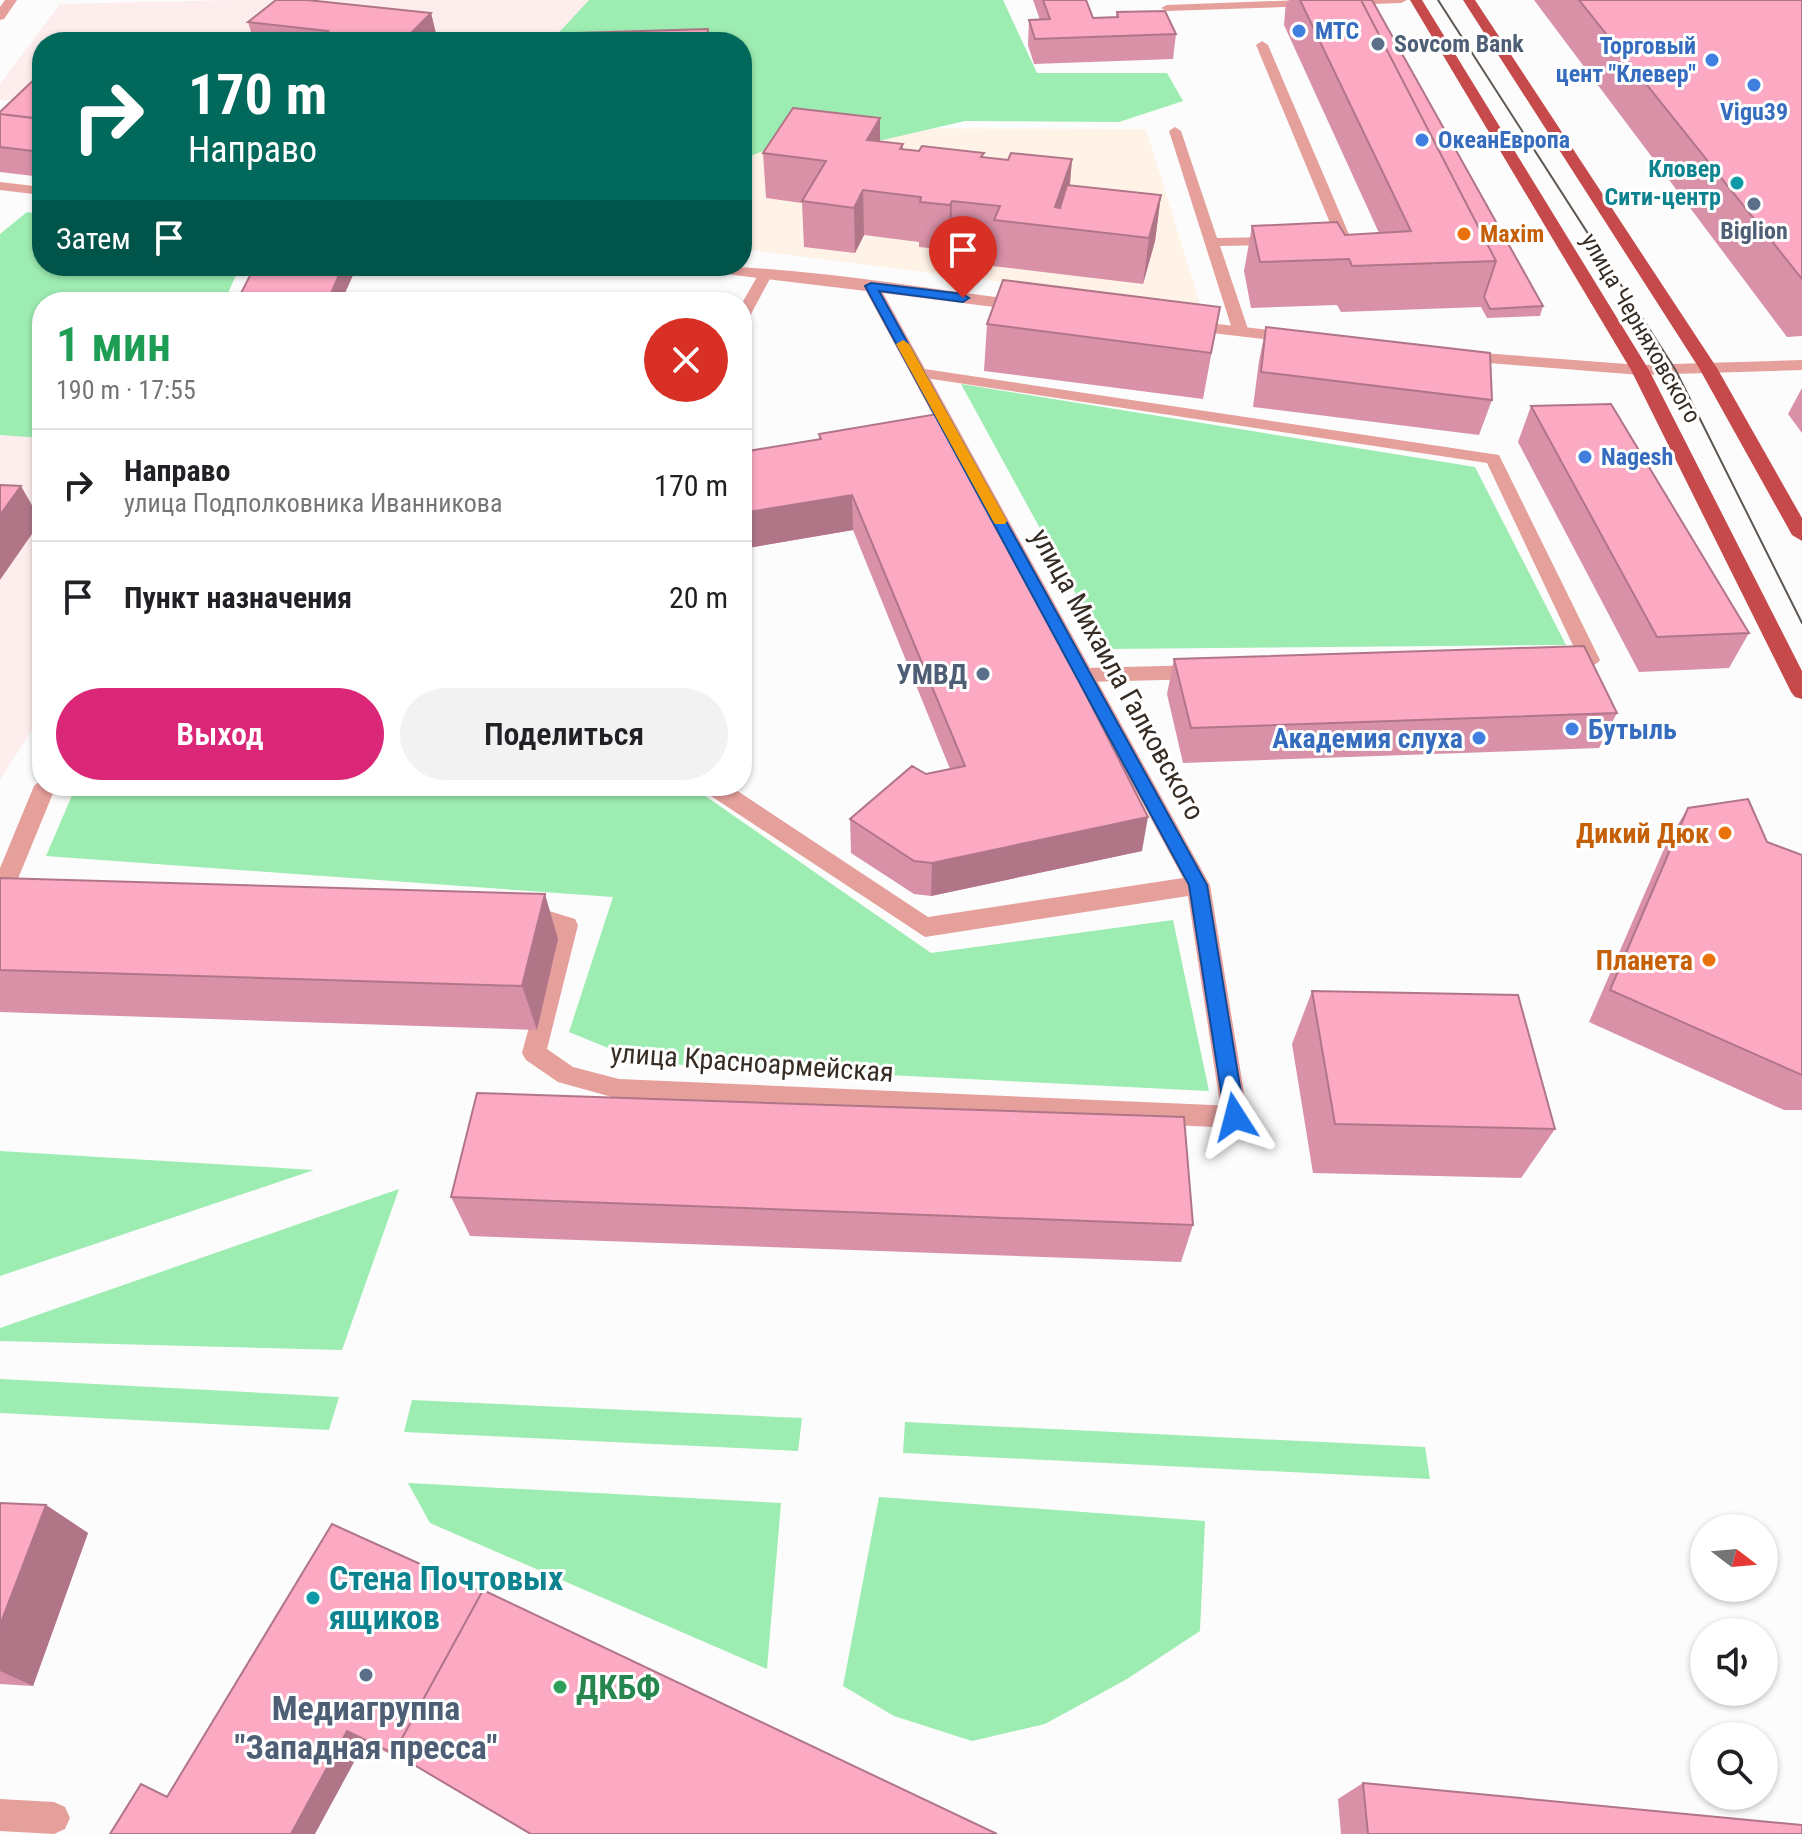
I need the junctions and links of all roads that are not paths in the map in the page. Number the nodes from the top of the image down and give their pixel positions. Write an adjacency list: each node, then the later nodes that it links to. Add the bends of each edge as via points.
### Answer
1 (11, 0): 7 (street)
2 (1401, 0): 5 (lane)
3 (1416, 0): 24 (main road, улица Черняховского)
4 (1469, 0): 23 (main road, улица Черняховского)
5 (1229, 3): 6 (lane)
6 (1167, 8)
7 (0, 16)
8 (1262, 45): 12 (lane, via 1344,239)
9 (1175, 131): 12 (lane)
10 (0, 186): 11 (street)
11 (32, 190)
12 (1211, 242): 19 (lane)
13 (752, 271): 14 (street)
14 (766, 273): 15 (street); 16 (lane)
15 (871, 286): 17 (street); 25 (street, улица Михаила Галковского)
16 (752, 298)
17 (1040, 308)
18 (1164, 323): 19 (street)
19 (1241, 332): 20 (street)
20 (1318, 341)
21 (1440, 354): 24 (street)
22 (1802, 365): 23 (street)
23 (1708, 368): 24 (street); 26 (main road, улица Черняховского)
24 (1640, 370): 30 (main road, улица Черняховского)
25 (918, 373): 27 (lane, via 1493,459 1590,660); 29 (street, улица Михаила Галковского)
26 (1802, 535)
27 (1558, 661)
28 (1227, 671): 29 (lane)
29 (1085, 675): 35 (street, улица Михаила Галковского)
30 (1802, 692)
31 (41, 796): 33 (street)
32 (728, 796): 35 (street, via 925,927)
33 (7, 880): 34 (lane)
34 (39, 882)
35 (1198, 885): 37 (street, улица Михаила Галковского)
36 (496, 911): 37 (lane, улица Красноармейская, via 528,913 567,925 534,1053 566,1075 619,1089)
37 (1235, 1117)
38 (0, 1815): 39 (lane)
39 (54, 1818)

